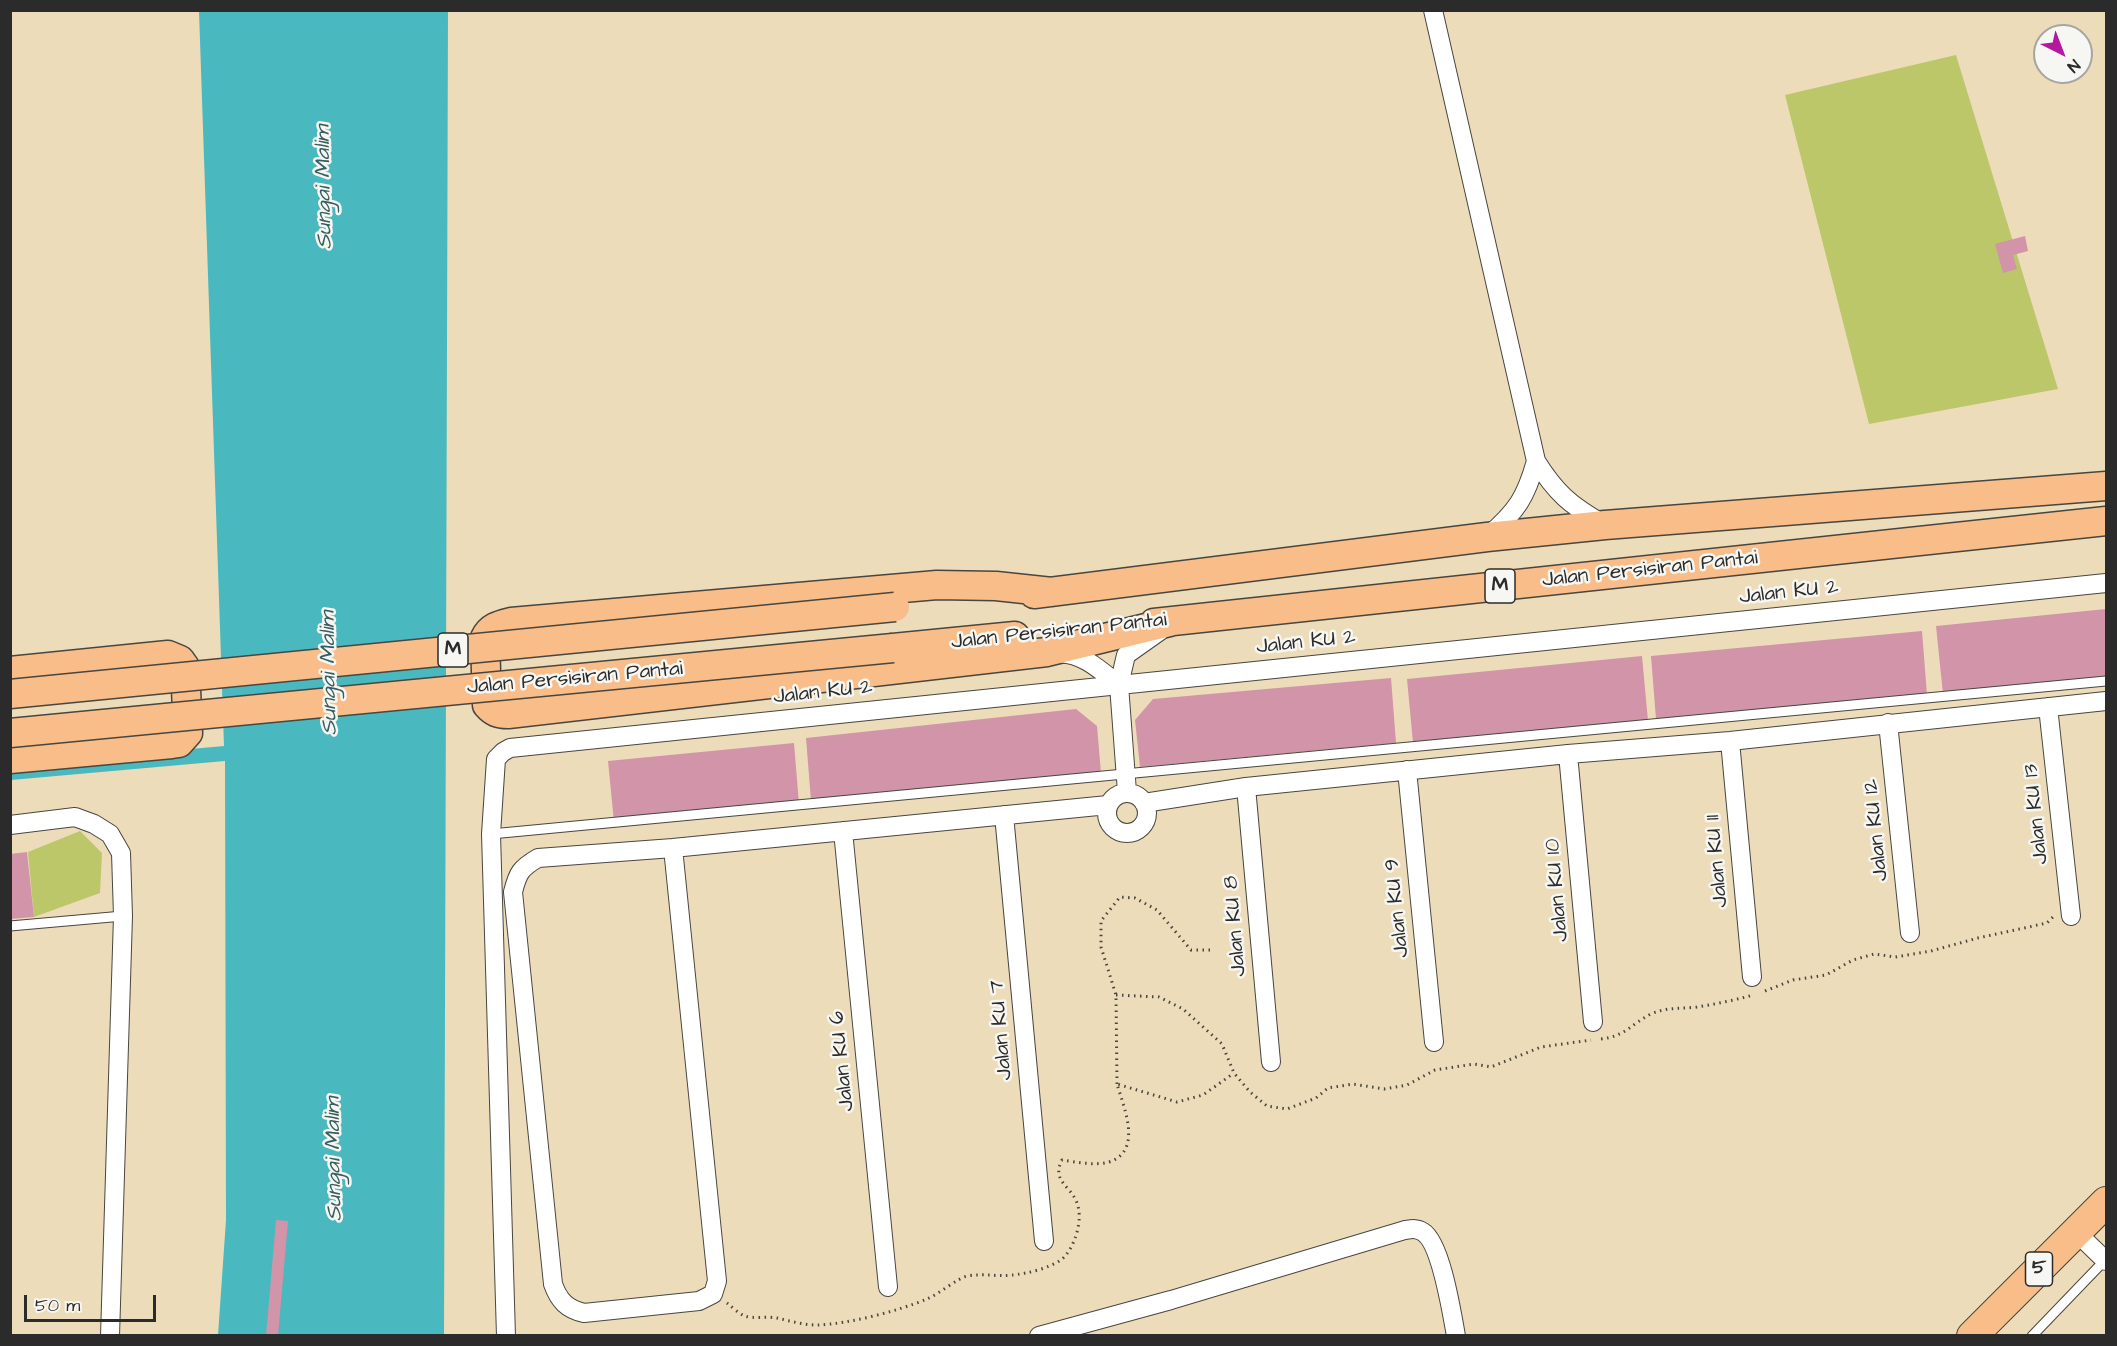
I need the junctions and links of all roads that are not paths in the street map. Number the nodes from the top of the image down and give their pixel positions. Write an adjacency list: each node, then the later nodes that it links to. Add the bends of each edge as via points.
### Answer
1 (1433, 10): 2 (street)
2 (1536, 461): 5 (street, via 1563,498); 6 (street, via 1518,505)
3 (2106, 486): 5 (main road, Jalan Persisiran Pantai / M)
4 (2106, 521): 9 (main road, Jalan Persisiran Pantai / M)
5 (1605, 525): 6 (main road, Jalan Persisiran Pantai / M)
6 (1487, 537): 8 (main road, Jalan Persisiran Pantai / M)
7 (2106, 583): 13 (street, Jalan KU 2)
8 (1052, 592): 10 (main road, via 996,586 925,586 511,622 488,631 484,638 487,705 498,714); 14 (main road, Jalan Persisiran Pantai / M, bridge)
9 (1174, 621): 10 (main road); 13 (street, via 1126,655); 18 (main road, Jalan Persisiran Pantai / M, bridge)
10 (1047, 652): 13 (street, via 1072,653)
11 (10, 671): 21 (main road, via 175,657 185,667 188,733 179,743)
12 (2106, 681): 23 (lane)
13 (1119, 685): 23 (street); 31 (street, Jalan KU 2, via 510,748 496,759)
14 (10, 694)
15 (2106, 701): 16 (street)
16 (2048, 707): 17 (street); 34 (street, Jalan KU 13)
17 (1888, 723): 19 (street); 36 (street, Jalan KU 12)
18 (10, 733)
19 (1730, 741): 20 (street); 37 (street, Jalan KU 11)
20 (1568, 754): 22 (street); 38 (street, Jalan KU 10)
21 (10, 759)
22 (1407, 770): 24 (street); 39 (street, Jalan KU 9)
23 (1125, 773): 25 (street); 31 (lane)
24 (1246, 786): 26 (street); 40 (street, Jalan KU 8)
25 (1127, 792): 26 (street); 27 (street, via 1115,796)
26 (1144, 803): 27 (street, via 1144,823 1127,833 1110,825)
27 (1108, 805): 28 (street)
28 (1004, 815): 30 (street); 43 (street, Jalan KU 7)
29 (10, 825): 33 (street, via 75,818 110,834 121,853)
30 (843, 831): 32 (street); 45 (street, Jalan KU 6)
31 (491, 834): 47 (street)
32 (673, 848): 32 (street, via 538,858 523,867 513,892 553,1284 558,1298 572,1310 584,1313 699,1301 713,1294 717,1281)
33 (123, 916): 35 (lane); 46 (street)
34 (2071, 916)
35 (10, 926)
36 (1910, 933)
37 (1752, 977)
38 (1593, 1022)
39 (1434, 1042)
40 (1271, 1062)
41 (2106, 1202): 42 (highway, 5)
42 (2076, 1232): 44 (street); 50 (highway, 5)
43 (1044, 1241)
44 (2106, 1260): 51 (lane)
45 (888, 1287)
46 (110, 1335)
47 (506, 1335)
48 (1039, 1335): 49 (street, via 1416,1229 1432,1240)
49 (1456, 1335)
50 (1972, 1335)
51 (2032, 1335)

